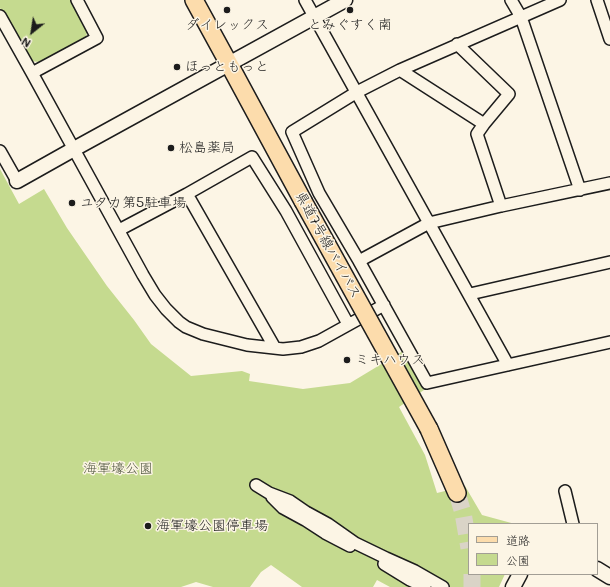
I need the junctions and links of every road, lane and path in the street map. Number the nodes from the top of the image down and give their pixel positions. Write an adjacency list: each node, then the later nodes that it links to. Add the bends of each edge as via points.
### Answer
1 (77, 0): 15 (street, via 97,38)
2 (194, 0): 13 (main road, 県道7号線バイパス)
3 (305, 0): 9 (street)
4 (346, 0): 9 (street)
5 (511, 0): 10 (street)
6 (560, 0): 10 (street)
7 (597, 0): 11 (street)
8 (0, 16): 15 (street)
9 (315, 17): 13 (street); 16 (street)
10 (521, 17): 12 (street); 22 (street)
11 (610, 39)
12 (457, 44): 14 (street); 17 (street, via 509,94)
13 (230, 64): 18 (street); 38 (main road, 県道7号線バイパス, bridge, via 429,430)
14 (400, 70): 16 (street); 17 (street)
15 (32, 72): 18 (street)
16 (357, 92): 25 (street); 27 (street, via 292,132 319,192)
17 (484, 124): 24 (street, via 477,134)
18 (74, 149): 20 (street); 26 (street)
19 (0, 151): 20 (street)
20 (17, 181)
21 (610, 183): 22 (street)
22 (580, 190): 24 (street)
23 (187, 194): 26 (street); 31 (street, via 252,157 286,211); 33 (street)
24 (501, 206): 25 (street)
25 (429, 223): 27 (street); 29 (street)
26 (118, 230): 33 (street, via 155,295 179,322 203,334 248,345)
27 (359, 261): 30 (street)
28 (610, 262): 29 (street)
29 (470, 294): 34 (street)
30 (384, 305): 31 (street); 34 (street, via 427,383)
31 (348, 324): 33 (street, via 326,338 301,347)
32 (610, 342): 34 (street)
33 (275, 348)
34 (508, 365)
35 (256, 485): 37 (street)
36 (565, 491): 39 (street)
37 (269, 493): 43 (street, via 283,508); 44 (street, via 290,501 355,543)
38 (457, 493)
39 (573, 523)
40 (598, 570): 42 (street)
41 (519, 575): 45 (street)
42 (610, 577)
43 (425, 587)
44 (443, 587)
45 (513, 587)

